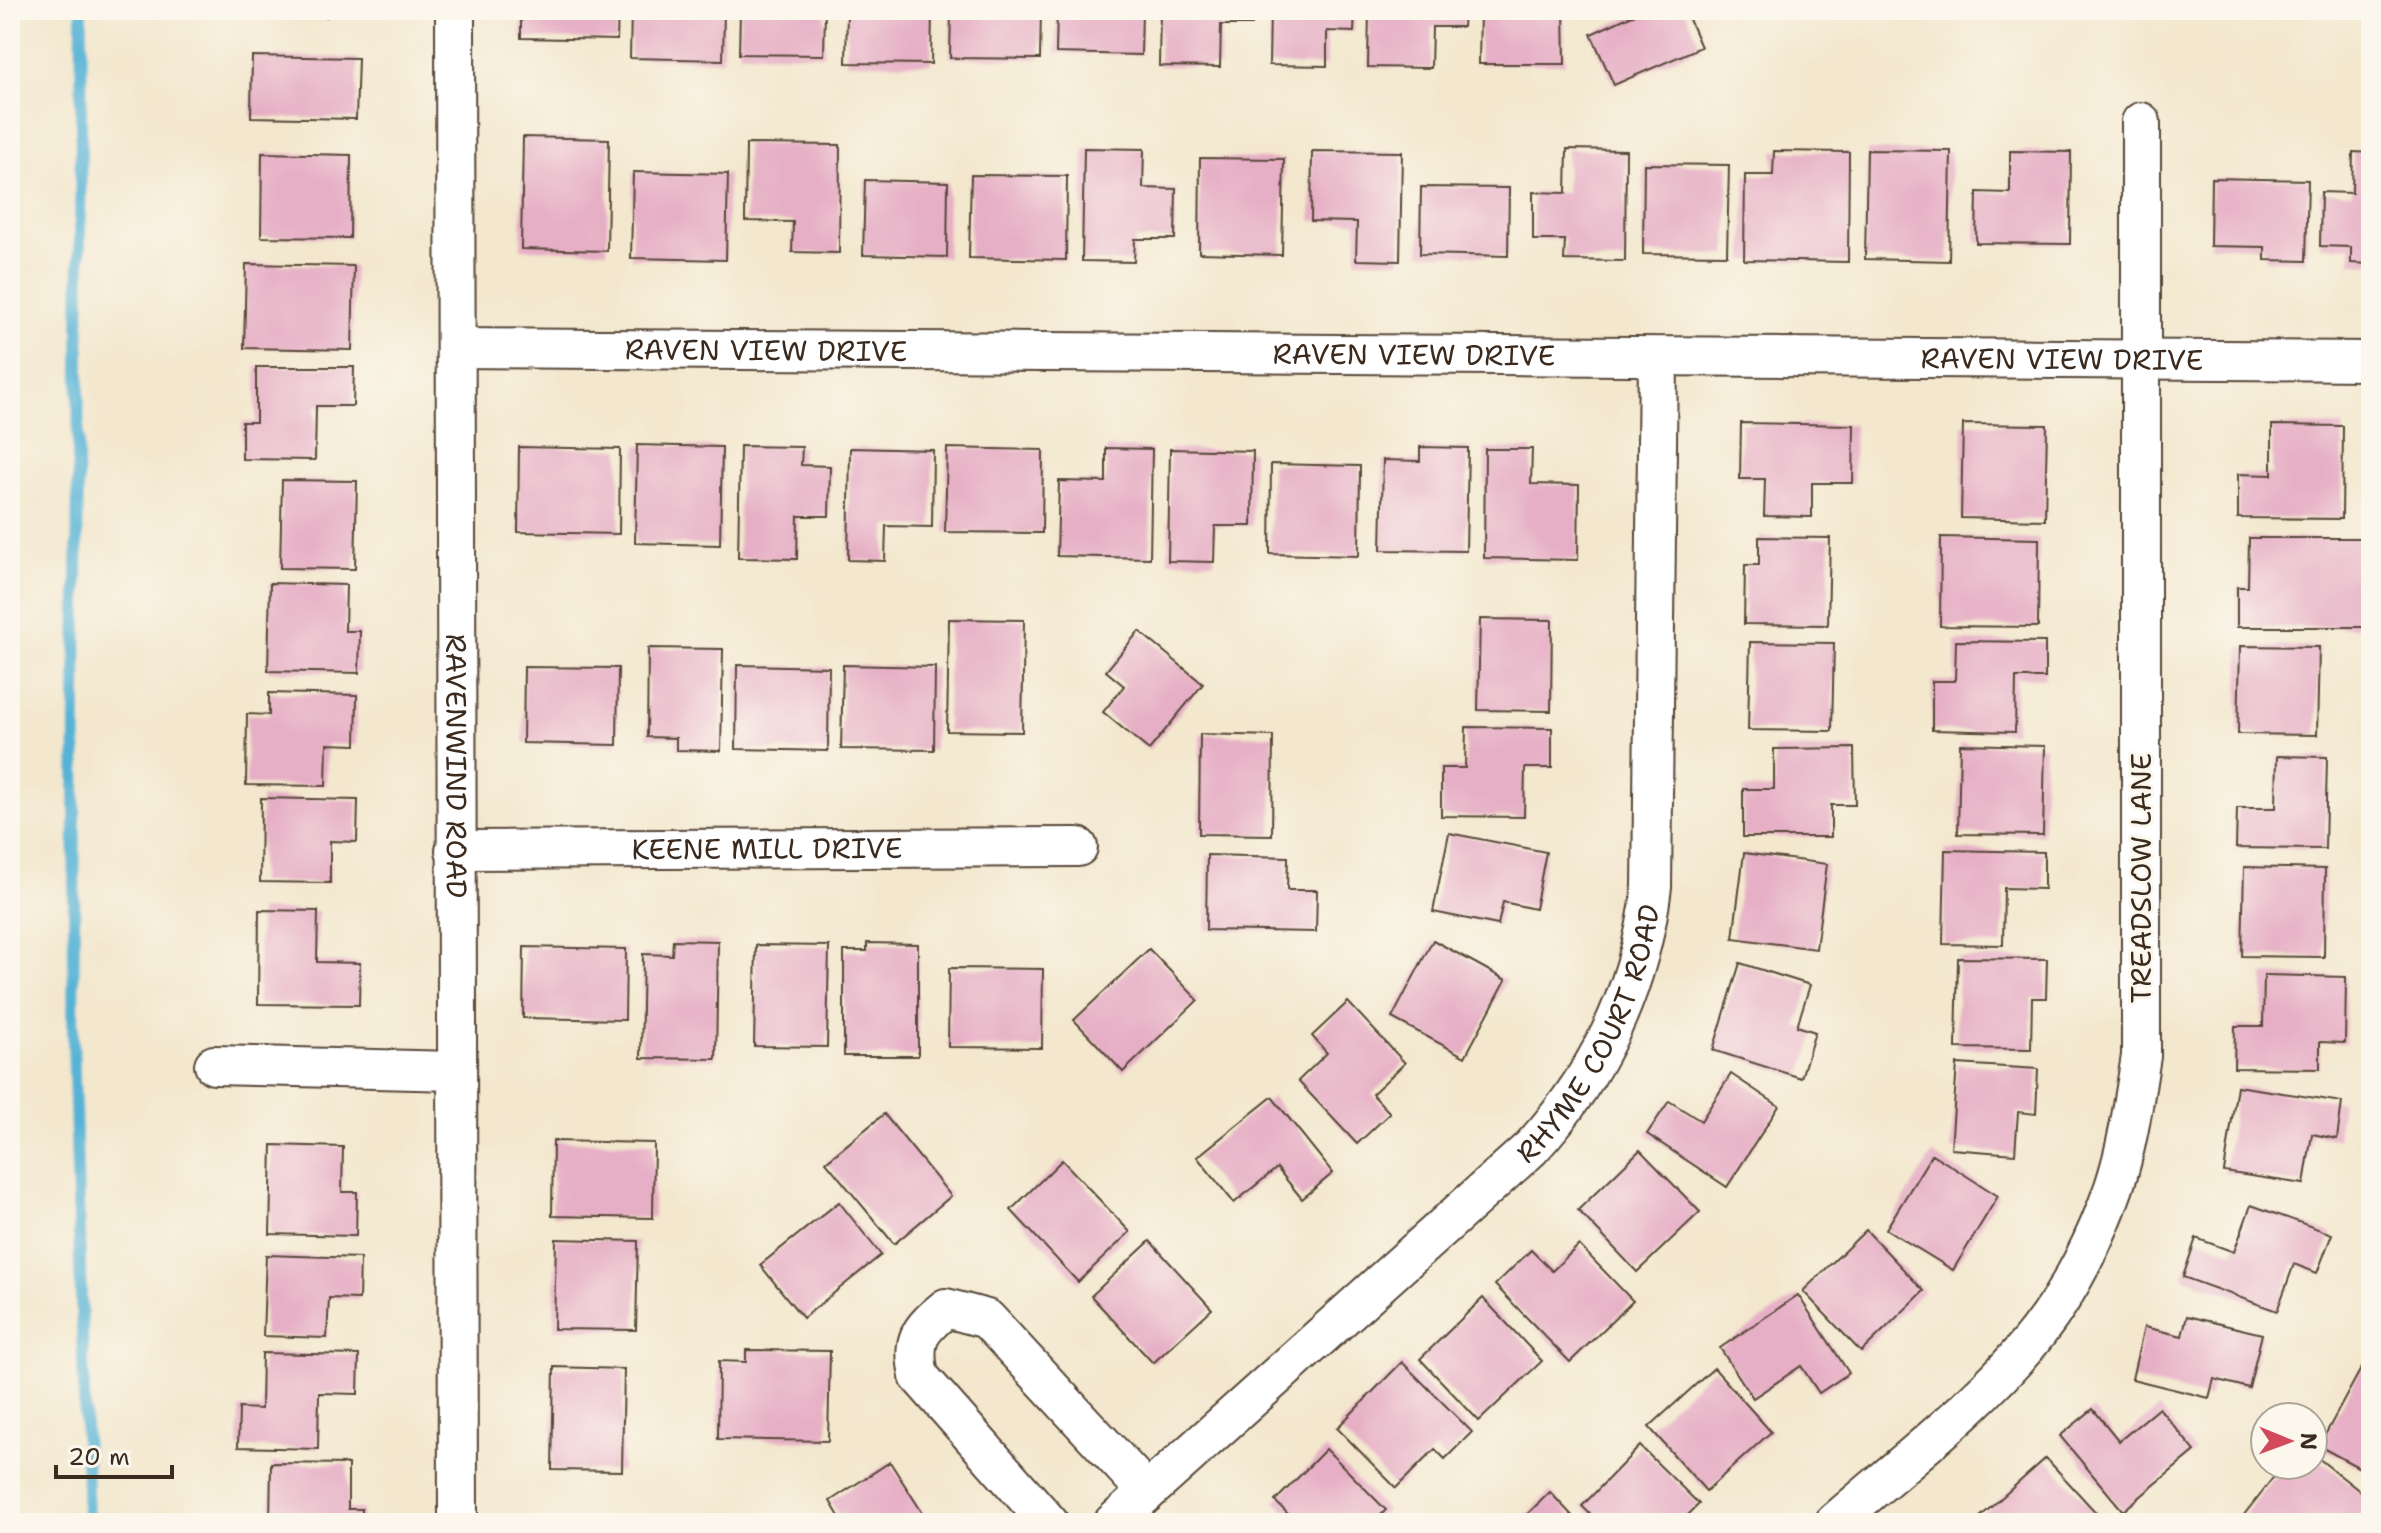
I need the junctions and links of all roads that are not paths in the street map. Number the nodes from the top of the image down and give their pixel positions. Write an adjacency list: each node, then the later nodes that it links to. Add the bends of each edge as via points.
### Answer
1 (455, 10): 3 (street, RAVENWIND ROAD)
2 (2141, 122): 5 (street, TREADSLOW LANE)
3 (458, 348): 4 (street, RAVEN VIEW DRIVE); 8 (street, RAVENWIND ROAD)
4 (1658, 358): 5 (street, RAVEN VIEW DRIVE); 11 (street, RHYME COURT ROAD, via 1652,887 1637,970 1623,1006 1581,1086 1531,1148)
5 (2143, 361): 6 (street, RAVEN VIEW DRIVE); 15 (street, TREADSLOW LANE, via 2141,1056 2114,1188 2065,1291 2038,1333 1998,1376)
6 (2371, 361)
7 (1078, 847): 8 (street, KEENE MILL DRIVE)
8 (455, 850): 10 (street, RAVENWIND ROAD)
9 (214, 1065): 10 (street)
10 (455, 1071): 12 (street, RAVENWIND ROAD)
11 (1147, 1492): 13 (street, via 987,1319 946,1308 925,1325 914,1350 919,1376); 14 (street, RHYME COURT ROAD)
12 (458, 1523)
13 (1049, 1523)
14 (1113, 1523)
15 (1834, 1523)

